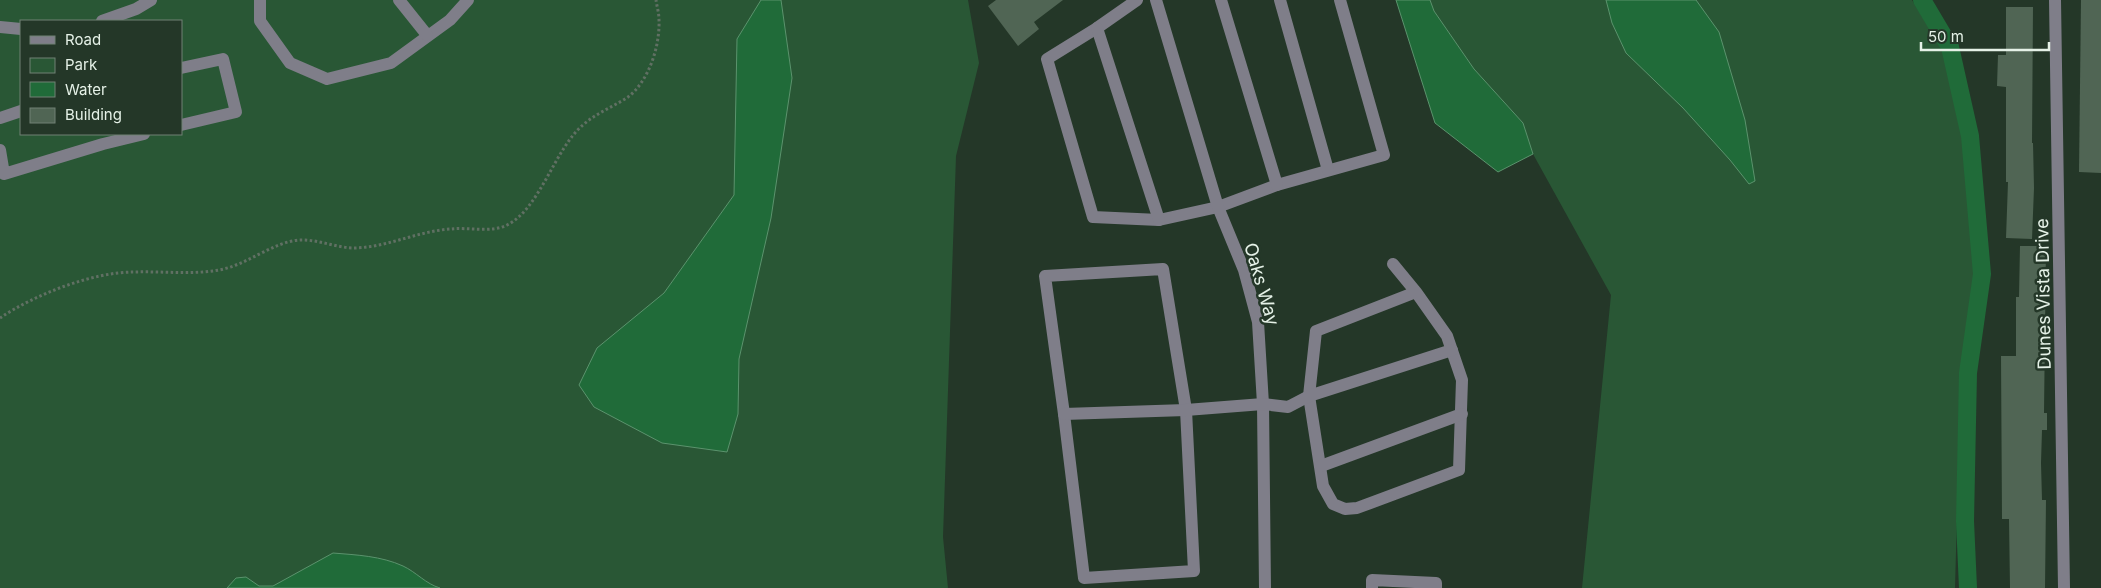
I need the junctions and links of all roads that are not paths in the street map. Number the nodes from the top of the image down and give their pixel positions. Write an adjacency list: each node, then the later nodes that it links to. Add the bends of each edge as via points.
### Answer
1 (151, 0): 11 (street)
2 (260, 0): 15 (street, via 260,21 290,63 328,79 391,63)
3 (399, 0): 15 (street)
4 (468, 0): 15 (street, via 450,20)
5 (1137, 0): 13 (street)
6 (1156, 0): 25 (street, Oaks Way)
7 (1221, 0): 24 (street)
8 (1280, 0): 23 (street)
9 (1340, 0): 23 (street, via 1384,155)
10 (2055, 0): 39 (street, Dunes Vista Drive)
11 (105, 20)
12 (0, 27): 14 (street)
13 (1097, 28): 26 (street); 26 (street, via 1047,59 1093,217)
14 (20, 29)
15 (427, 35)
16 (182, 68): 19 (street, via 223,58 236,112)
17 (20, 111): 18 (street)
18 (0, 118)
19 (182, 125)
20 (136, 135): 21 (street)
21 (102, 139): 22 (street, via 4,174)
22 (0, 150)
23 (1328, 170): 24 (street)
24 (1277, 185): 25 (street)
25 (1218, 207): 26 (street); 31 (street, Oaks Way, via 1244,270 1258,322)
26 (1159, 220)
27 (1393, 264): 28 (street)
28 (1416, 292): 29 (street, via 1447,336); 30 (street, via 1316,331)
29 (1452, 350): 30 (street); 34 (street, via 1462,380)
30 (1309, 396): 31 (street, via 1288,407); 35 (street)
31 (1263, 404): 32 (street); 36 (street, Oaks Way)
32 (1186, 410): 33 (street); 33 (street, via 1163,269 1046,276); 33 (street, via 1194,570 1084,578)
33 (1064, 414)
34 (1462, 414): 35 (street); 35 (street, via 1459,470 1357,508 1345,509 1333,504 1323,486)
35 (1321, 466)
36 (1265, 588)
37 (1372, 588): 38 (street, via 1372,580 1436,583)
38 (1436, 588)
39 (2064, 588)

